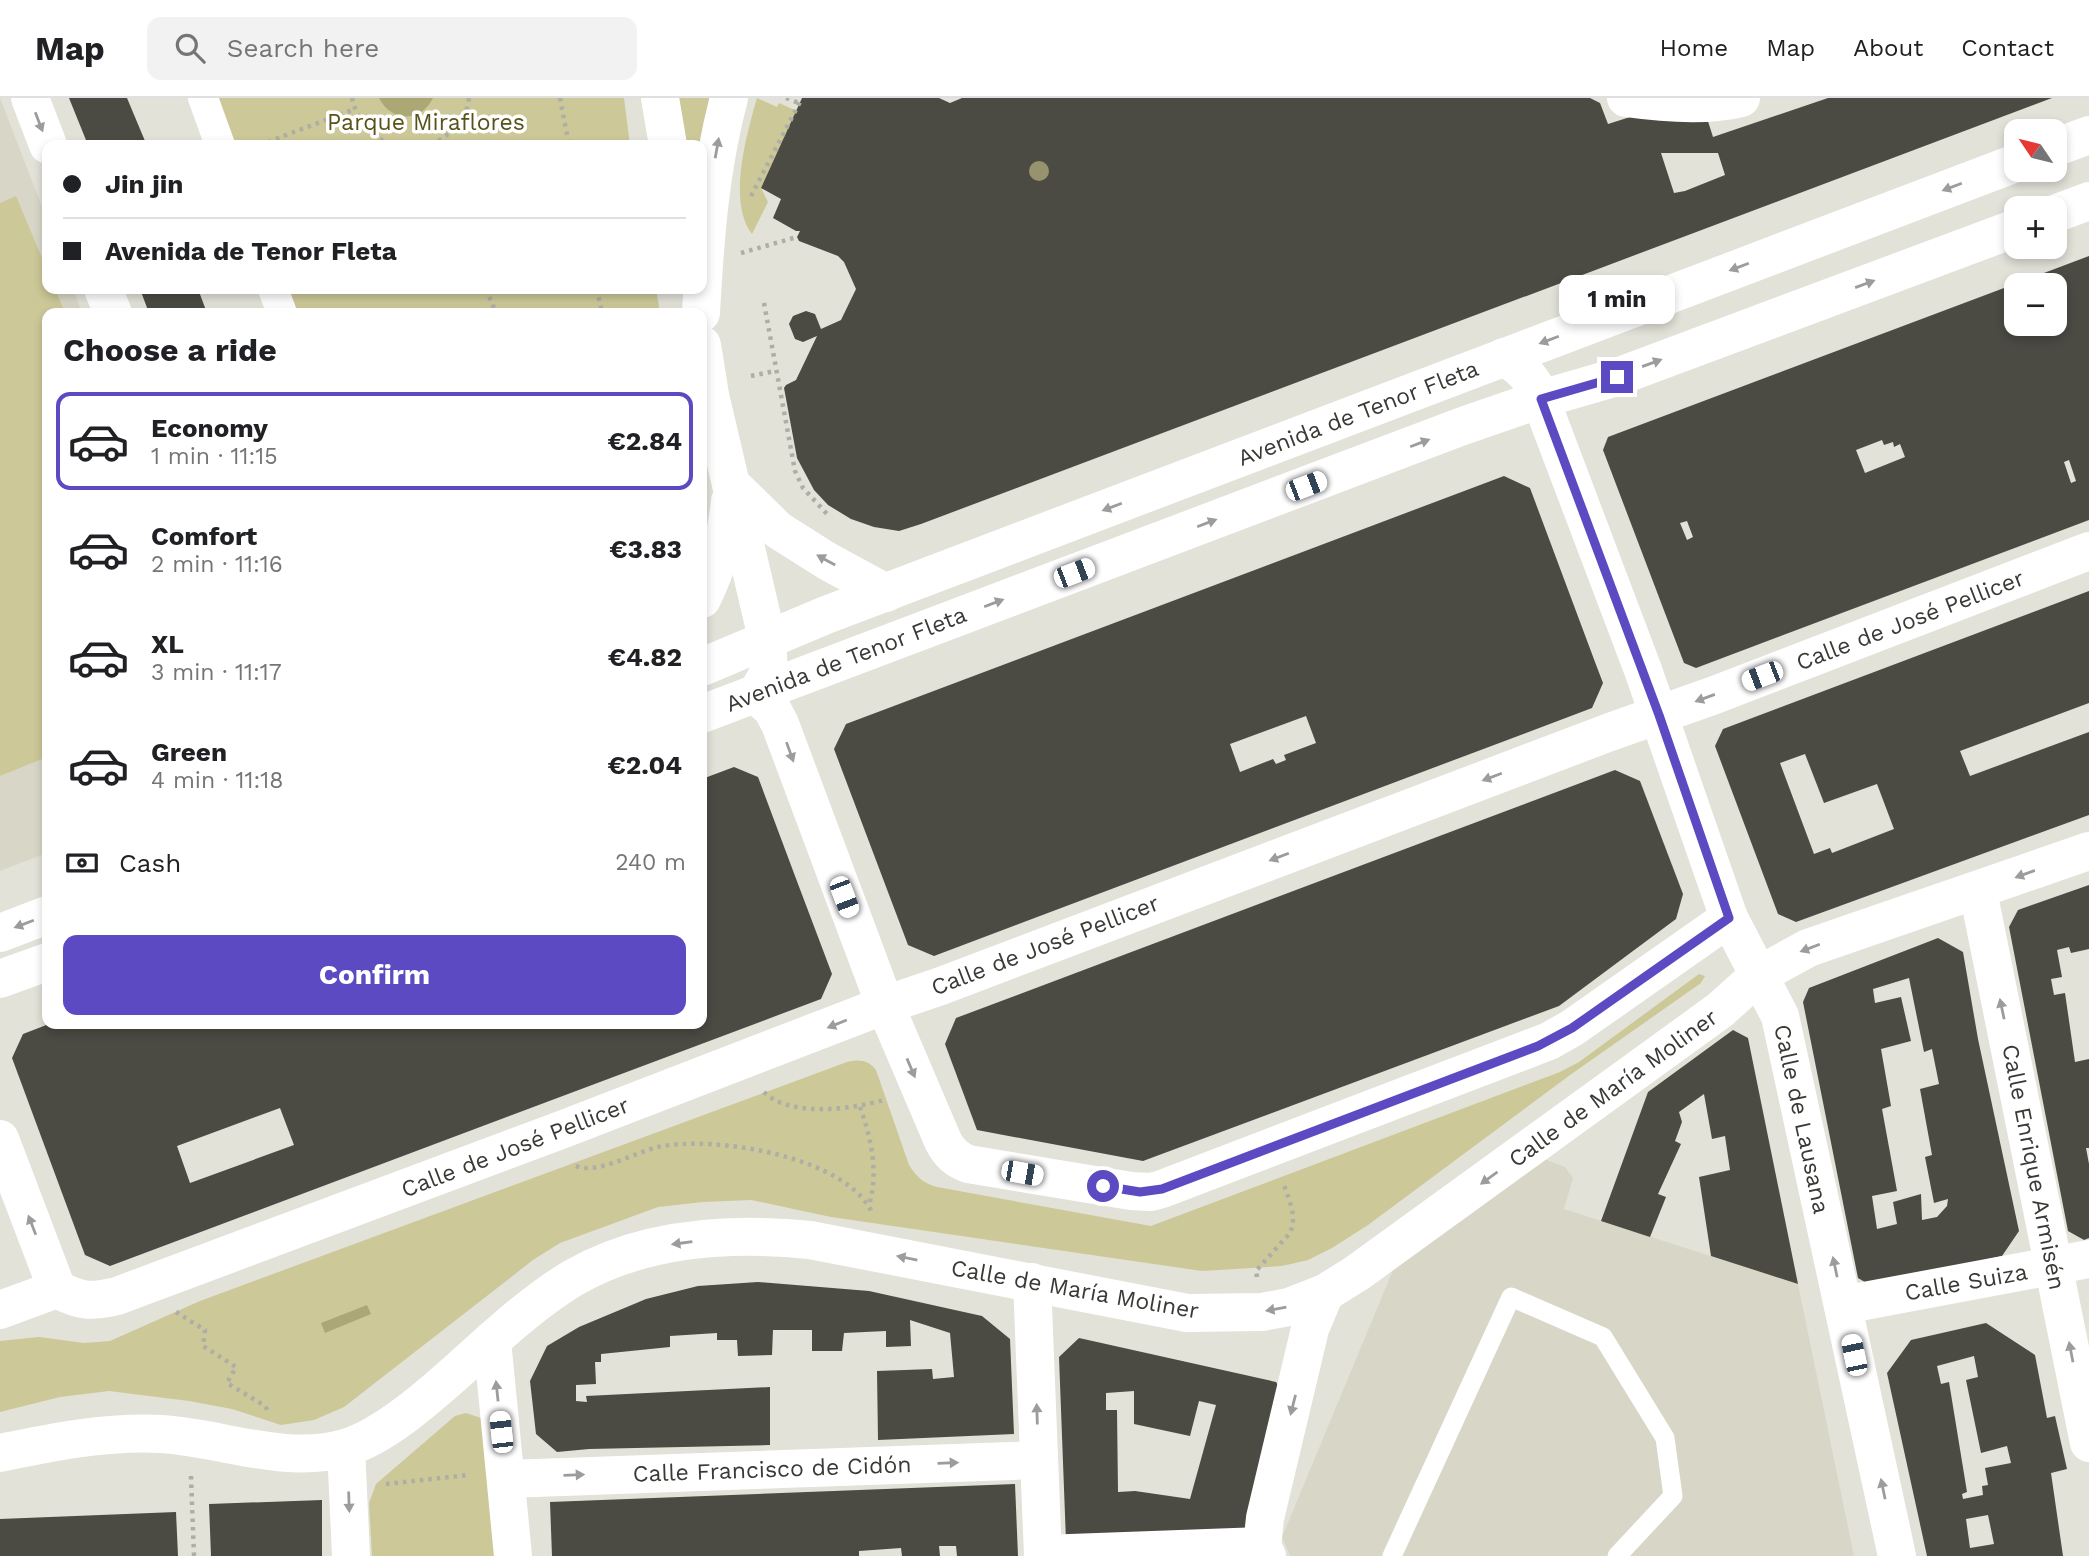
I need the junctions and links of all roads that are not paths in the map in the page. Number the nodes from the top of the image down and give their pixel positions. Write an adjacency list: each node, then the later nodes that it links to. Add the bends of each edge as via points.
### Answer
1 (30, 98): 8 (street, one-way to 8)
2 (203, 98): 9 (street)
3 (660, 98): 10 (street)
4 (729, 98): 15 (street, one-way to 4, via 718,140)
5 (1626, 98): 6 (street)
6 (1733, 99)
7 (2089, 135): 11 (street)
8 (46, 140)
9 (218, 140)
10 (667, 140)
11 (2067, 143)
12 (2004, 168): 17 (street, Avenida de Tenor Fleta, one-way to 17)
13 (2089, 201): 14 (street)
14 (2067, 209)
15 (707, 227)
16 (2004, 232): 19 (street, Avenida de Tenor Fleta, one-way to 16, via 1617,377)
17 (1504, 357): 19 (street, Calle de Lausana, via 1530,377); 23 (street, Avenida de Tenor Fleta, one-way to 23)
18 (707, 381): 20 (street)
19 (1541, 399): 26 (street, Avenida de Tenor Fleta, one-way to 19); 28 (street, Calle de Lausana)
20 (732, 485): 22 (street, via 724,541); 23 (street, one-way to 20, via 778,530); 24 (street)
21 (2089, 551): 28 (street, Calle de José Pellicer, one-way to 28)
22 (707, 589)
23 (886, 593): 24 (street, Avenida de Tenor Fleta)
24 (767, 638): 25 (street, Avenida de Tenor Fleta); 26 (street, via 769,672)
25 (707, 665)
26 (756, 695): 27 (street, Avenida de Tenor Fleta); 37 (street, one-way to 37, via 780,724)
27 (707, 712)
28 (1659, 715): 32 (street, Calle de Lausana); 37 (street, Calle de José Pellicer, one-way to 37)
29 (2089, 851): 30 (street, Calle de María Moliner, one-way to 30)
30 (1978, 891): 35 (street, Calle de María Moliner, one-way to 35, via 1808,948); 39 (street, Calle Enrique Armisén, one-way to 30)
31 (42, 917): 33 (street, one-way to 33)
32 (1729, 918): 35 (street, Calle de Lausana); 37 (street, one-way to 32, via 943,1141 958,1159 1151,1192 1549,1041)
33 (0, 933)
34 (42, 964): 36 (street)
35 (1759, 975): 42 (street, Calle de María Moliner, one-way to 42, via 1720,1010); 43 (street, Calle de Lausana, one-way to 35, via 1780,1016)
36 (0, 979)
37 (885, 1005): 41 (street, Calle de José Pellicer, one-way to 41, via 117,1296 93,1301)
38 (0, 1139): 41 (street, one-way to 38)
39 (2072, 1263): 43 (street, Calle Suiza); 46 (street, Calle Enrique Armisén, one-way to 39)
40 (1032, 1282): 42 (street, Calle de María Moliner, one-way to 40, via 1289,1307 1262,1311 1187,1312); 45 (street, Calle de María Moliner, one-way to 45, via 810,1240 721,1237 667,1245 607,1263 574,1278); 49 (street, one-way to 40)
41 (57, 1289): 44 (street)
42 (1325, 1293): 51 (street, one-way to 51, via 1310,1329 1265,1518)
43 (1843, 1305): 57 (street, Calle de Lausana, one-way to 43)
44 (0, 1310)
45 (492, 1340): 47 (street, Calle de María Moliner, via 423,1401); 50 (street, one-way to 45)
46 (2089, 1443)
47 (346, 1448): 48 (street, Calle de María Moliner, via 274,1453 159,1434 105,1435); 53 (street, one-way to 53)
48 (0, 1453)
49 (1038, 1460): 50 (street, Calle Francisco de Cidón, one-way to 49); 52 (street)
50 (491, 1476): 54 (street)
51 (1265, 1551): 52 (street)
52 (1043, 1555)
53 (351, 1556)
54 (513, 1556)
55 (1392, 1556): 56 (lane, via 1511,1297 1603,1337 1665,1438 1673,1496)
56 (1617, 1556)
57 (1897, 1556)

